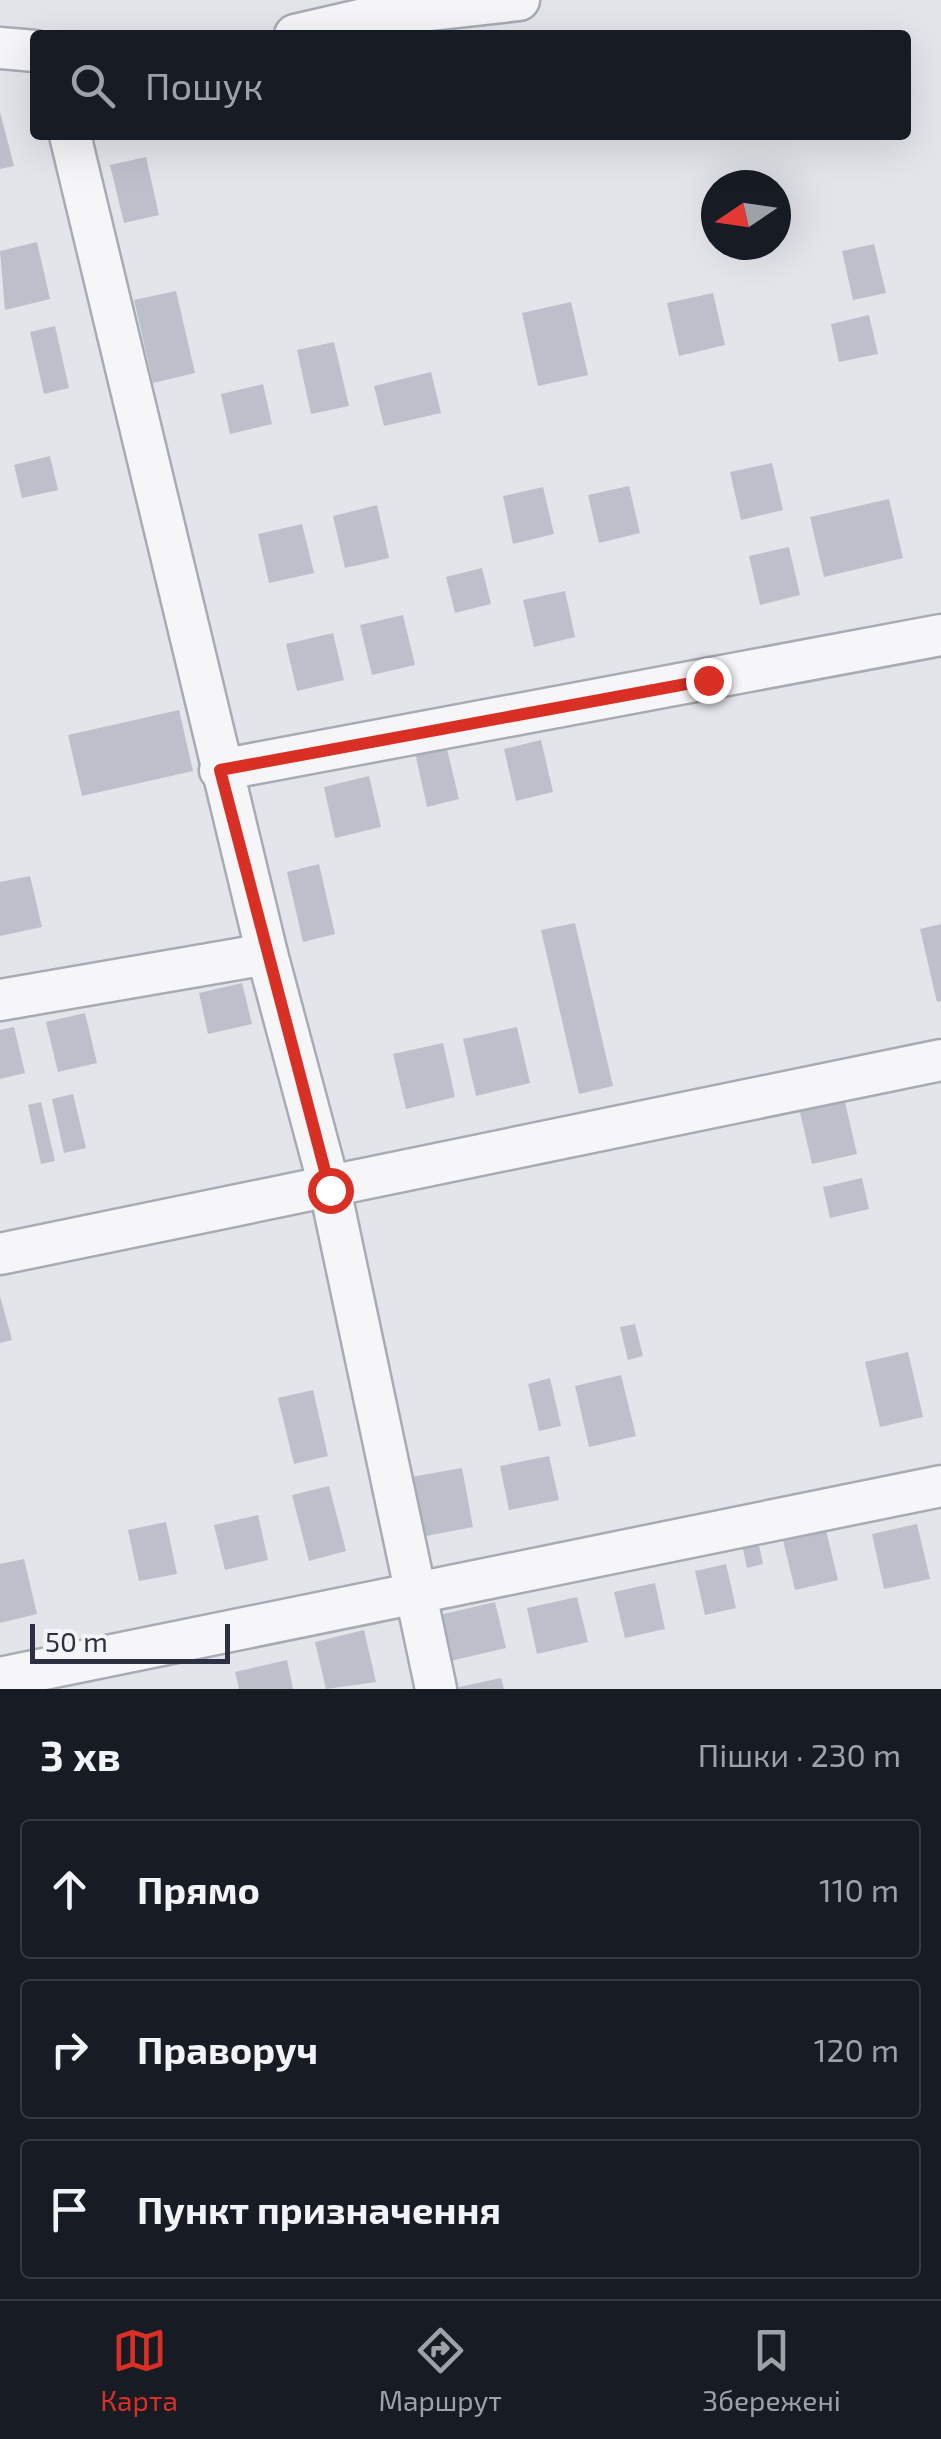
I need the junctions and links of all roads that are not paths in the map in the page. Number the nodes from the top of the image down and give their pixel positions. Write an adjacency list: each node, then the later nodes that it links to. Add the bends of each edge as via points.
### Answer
1 (519, 0): 2 (street)
2 (317, 30)
3 (0, 48): 4 (street)
4 (30, 51)
5 (71, 140): 7 (street)
6 (941, 635): 7 (street)
7 (220, 770): 8 (street)
8 (267, 954): 9 (street); 11 (street)
9 (0, 1000)
10 (941, 1060): 11 (street)
11 (330, 1190): 12 (street); 14 (street)
12 (0, 1254)
13 (941, 1486): 14 (street)
14 (418, 1591): 15 (street); 16 (street)
15 (0, 1678)
16 (436, 1689)

